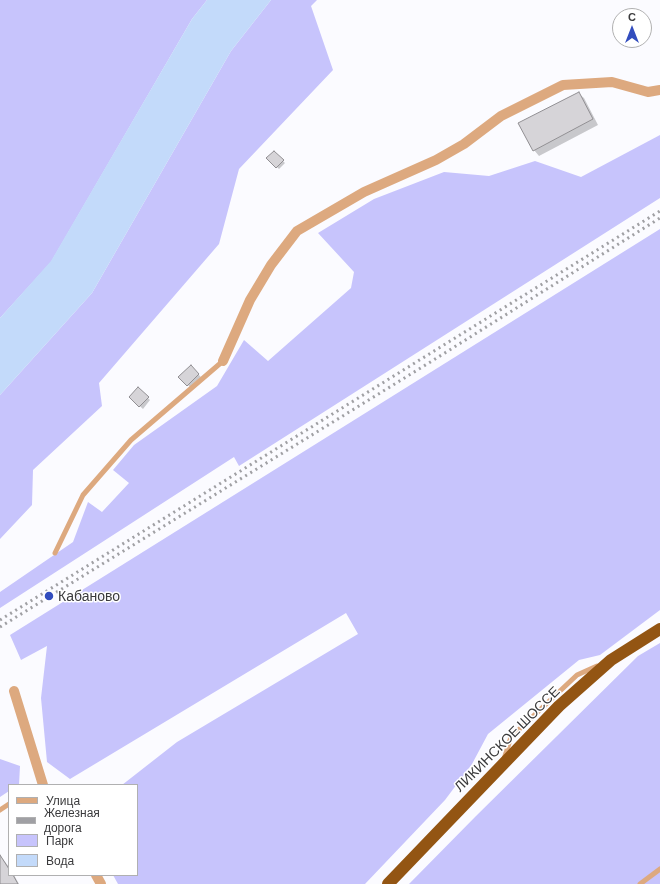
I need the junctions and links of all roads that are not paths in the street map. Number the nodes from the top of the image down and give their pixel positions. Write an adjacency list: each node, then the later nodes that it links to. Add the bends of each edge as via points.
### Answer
1 (660, 90): 2 (street, via 648,92 612,82 563,85 501,116 464,144 436,160 364,192 297,231 271,265 250,300)
2 (223, 361): 3 (lane, via 130,440 83,495)
3 (55, 553)
4 (660, 629): 8 (highway, ЛИКИНСКОЕ ШОССЕ, via 611,660 559,706)
5 (14, 691): 6 (street)
6 (40, 784)
7 (660, 869): 9 (lane)
8 (388, 884)
9 (640, 884)

